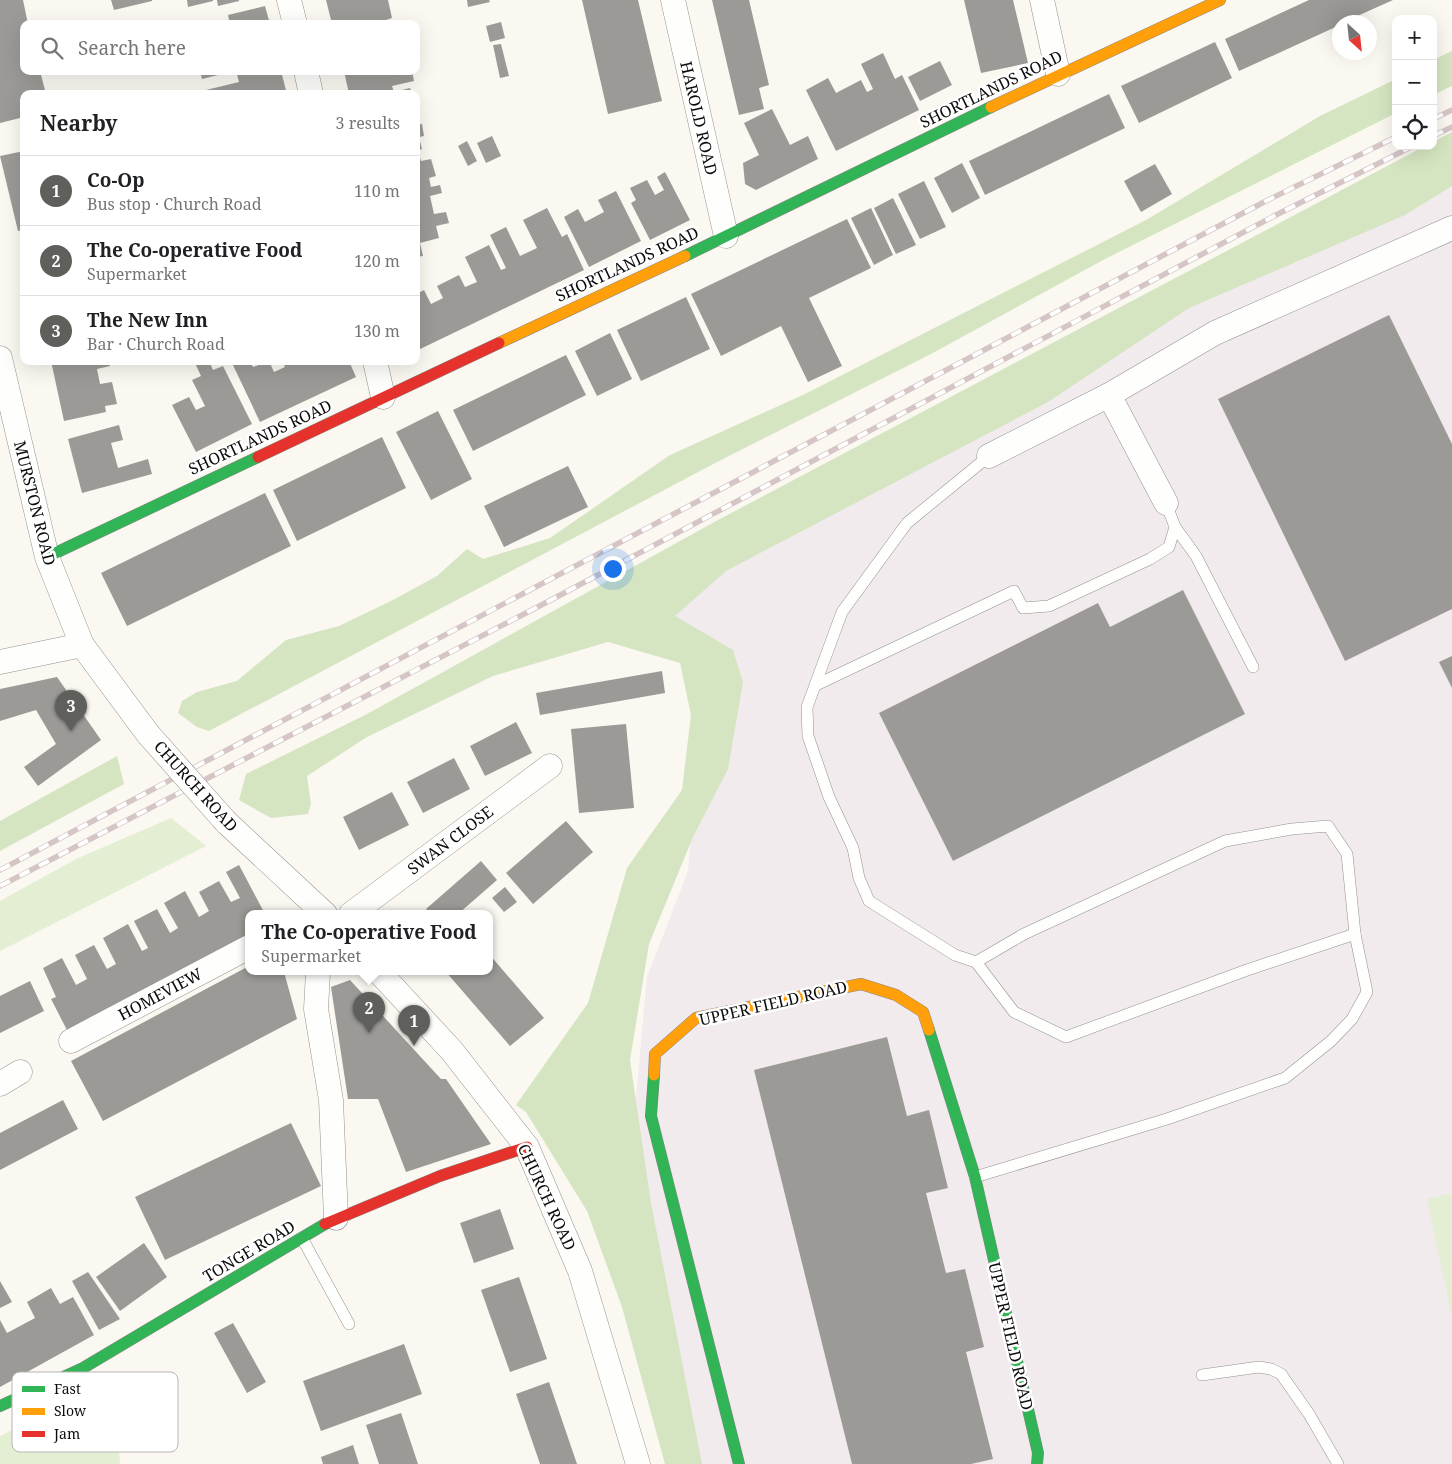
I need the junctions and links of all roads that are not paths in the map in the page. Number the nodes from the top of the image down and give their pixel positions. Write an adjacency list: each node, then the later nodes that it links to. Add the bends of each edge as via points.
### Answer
1 (289, 0): 5 (street)
2 (673, 0): 10 (street, HAROLD ROAD)
3 (1042, 0): 6 (street)
4 (1220, 0): 6 (street, SHORTLANDS ROAD)
5 (294, 20)
6 (1058, 74): 10 (street, SHORTLANDS ROAD)
7 (307, 75): 8 (street)
8 (310, 90)
9 (1452, 228): 13 (street, via 1215,333)
10 (726, 236): 14 (street, SHORTLANDS ROAD)
11 (0, 358): 18 (street, MURSTON ROAD)
12 (376, 365): 14 (street)
13 (1109, 395): 15 (street); 16 (street)
14 (383, 397): 18 (street, SHORTLANDS ROAD)
15 (990, 456): 22 (lane, via 907,523 842,612)
16 (1166, 503): 17 (lane)
17 (1175, 527): 21 (lane, via 1196,556); 22 (lane, via 1169,547 1150,559 1049,606 1023,608 1014,591)
18 (46, 557): 19 (street, MURSTON ROAD)
19 (82, 645): 20 (street); 24 (street, CHURCH ROAD, bridge, via 148,734 226,822)
20 (0, 662)
21 (1253, 667)
22 (816, 685): 28 (lane, via 807,708 808,736 829,798 853,848 858,878 869,901 955,955)
23 (550, 766): 25 (street, SWAN CLOSE)
24 (321, 910)
25 (356, 910)
26 (1354, 934): 28 (lane, via 1066,1037 1014,1012); 28 (lane, via 1347,854 1328,826 1225,840 1024,934); 35 (lane, via 1367,992 1352,1019 1331,1041 1285,1078 1167,1119)
27 (245, 949): 31 (street, HOMEVIEW)
28 (976, 962)
29 (318, 975): 36 (street, via 316,1009 332,1100)
30 (382, 975): 34 (street, CHURCH ROAD, via 452,1051)
31 (71, 1041)
32 (20, 1072): 33 (street)
33 (0, 1084)
34 (527, 1147): 36 (street, TONGE ROAD, via 440,1176); 44 (street, CHURCH ROAD, via 580,1271)
35 (975, 1177): 43 (street, UPPER FIELD ROAD); 45 (street, UPPER FIELD ROAD, via 923,1012 896,995 862,984 696,1018 655,1054 651,1116)
36 (336, 1218): 37 (street, TONGE ROAD)
37 (302, 1238): 38 (lane); 39 (street, TONGE ROAD)
38 (349, 1324)
39 (74, 1372)
40 (1202, 1375): 46 (lane, via 1258,1367 1281,1374)
41 (12, 1401): 42 (street, TONGE ROAD)
42 (0, 1406)
43 (1040, 1460)
44 (638, 1464)
45 (739, 1464)
46 (1338, 1464)

